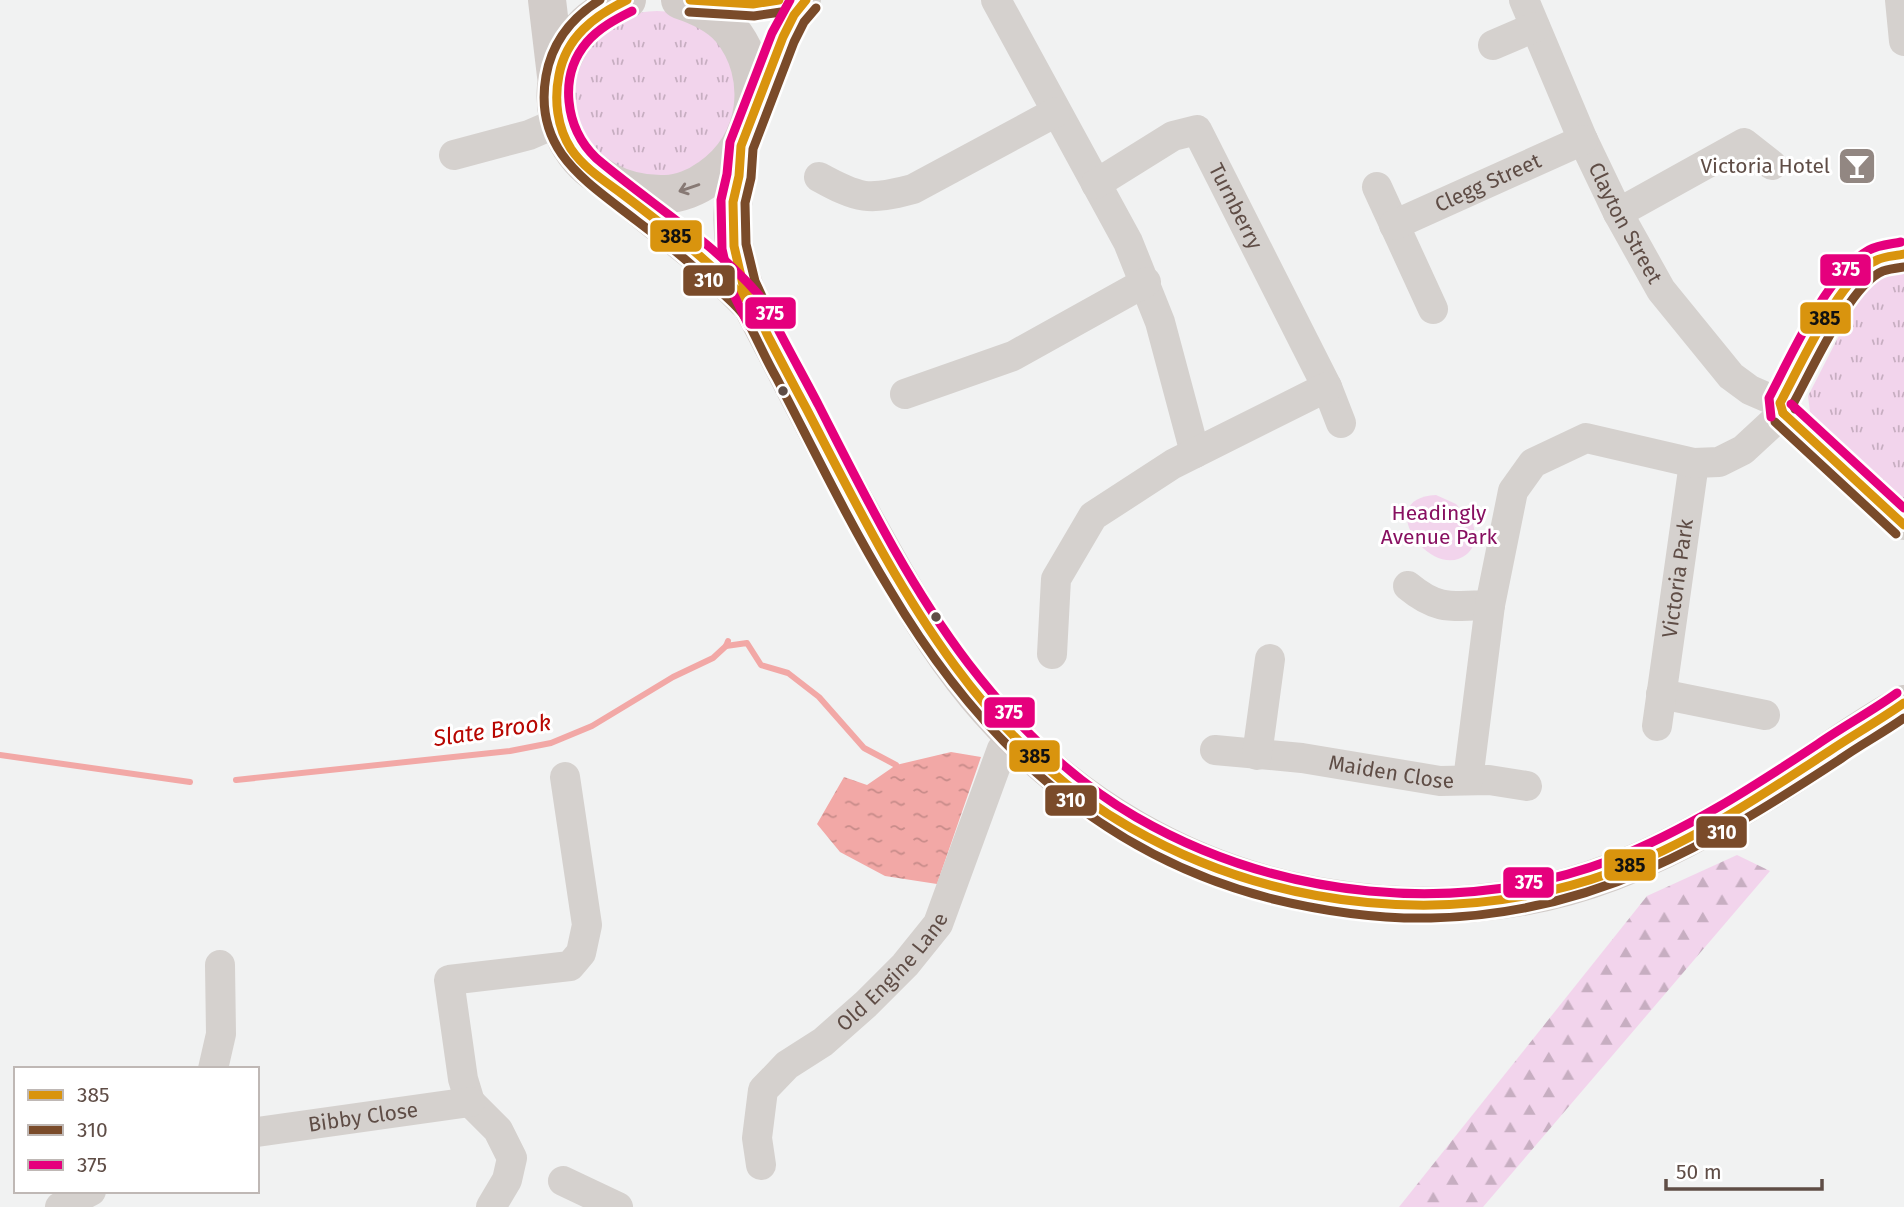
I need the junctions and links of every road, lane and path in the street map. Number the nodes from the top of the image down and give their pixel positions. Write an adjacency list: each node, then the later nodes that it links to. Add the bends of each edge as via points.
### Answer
1 (547, 0): 12 (main road)
2 (627, 0): 12 (main road, via 601,12 579,31 564,55)
3 (680, 0): 15 (main road, via 703,8 729,29 747,57 755,89)
4 (690, 0): 5 (street, via 726,4)
5 (779, 0)
6 (806, 0): 15 (street, via 783,37)
7 (1900, 0): 10 (street)
8 (1001, 2): 13 (street)
9 (1530, 13): 11 (street); 16 (street, Clayton Street)
10 (1904, 41)
11 (1493, 46)
12 (556, 82): 14 (main road)
13 (1056, 112): 19 (street, via 913,190 867,198); 21 (street)
14 (559, 122): 17 (street); 20 (main road, via 570,148 588,169)
15 (746, 134): 20 (main road, one-way to 20, via 722,170 697,186 668,194 639,194); 27 (main road, via 732,225 738,266)
16 (1583, 140): 23 (street, Clayton Street); 24 (street, Clegg Street)
17 (454, 155)
18 (1772, 165): 23 (street, via 1744,143)
19 (819, 177)
20 (610, 184): 27 (main road, via 712,266)
21 (1096, 184): 26 (street); 29 (street, Turnberry, via 1173,136 1197,130)
22 (1377, 187): 24 (street)
23 (1618, 213): 31 (street, Clayton Street, via 1671,304 1731,376)
24 (1394, 225): 28 (street)
25 (1904, 254): 31 (street, via 1876,260 1853,278 1839,296)
26 (1146, 282): 30 (street, via 1013,356); 33 (street)
27 (752, 306): 41 (main road, via 906,594 974,692 1058,777 1131,829 1263,885 1368,904 1418,906 1508,900 1555,889 1664,850 1766,793)
28 (1433, 309)
29 (1327, 387): 32 (street, Turnberry); 33 (street)
30 (905, 394)
31 (1782, 408): 34 (street, via 1754,441 1737,453 1719,462); 35 (street, Clayton Street)
32 (1341, 423)
33 (1195, 453): 38 (street, via 1093,516 1056,579)
34 (1694, 463): 37 (street, via 1586,438 1533,463 1513,491); 40 (street, Victoria Park)
35 (1904, 525)
36 (1407, 583): 37 (street, via 1424,600 1445,606)
37 (1490, 605): 48 (street)
38 (1052, 654)
39 (1274, 656): 46 (street)
40 (1661, 694): 42 (street); 43 (street, Victoria Park)
41 (1903, 704)
42 (1765, 715)
43 (1657, 726)
44 (1002, 749): 54 (street, Old Engine Lane, via 938,924 866,1004 823,1042 787,1065 763,1090 757,1138)
45 (1214, 750): 46 (street, Maiden Close)
46 (1256, 755): 48 (street, Maiden Close, via 1440,781)
47 (565, 777): 52 (street, via 587,925 581,953 570,966 449,980)
48 (1468, 780): 49 (street, Maiden Close)
49 (1527, 786)
50 (219, 965): 51 (street, via 221,1034)
51 (213, 1067)
52 (470, 1102): 53 (street, Bibby Close); 58 (street, via 498,1130 512,1158 507,1180)
53 (259, 1132)
54 (761, 1165)
55 (563, 1181): 59 (street)
56 (88, 1193): 57 (street)
57 (60, 1207)
58 (491, 1207)
59 (618, 1207)

